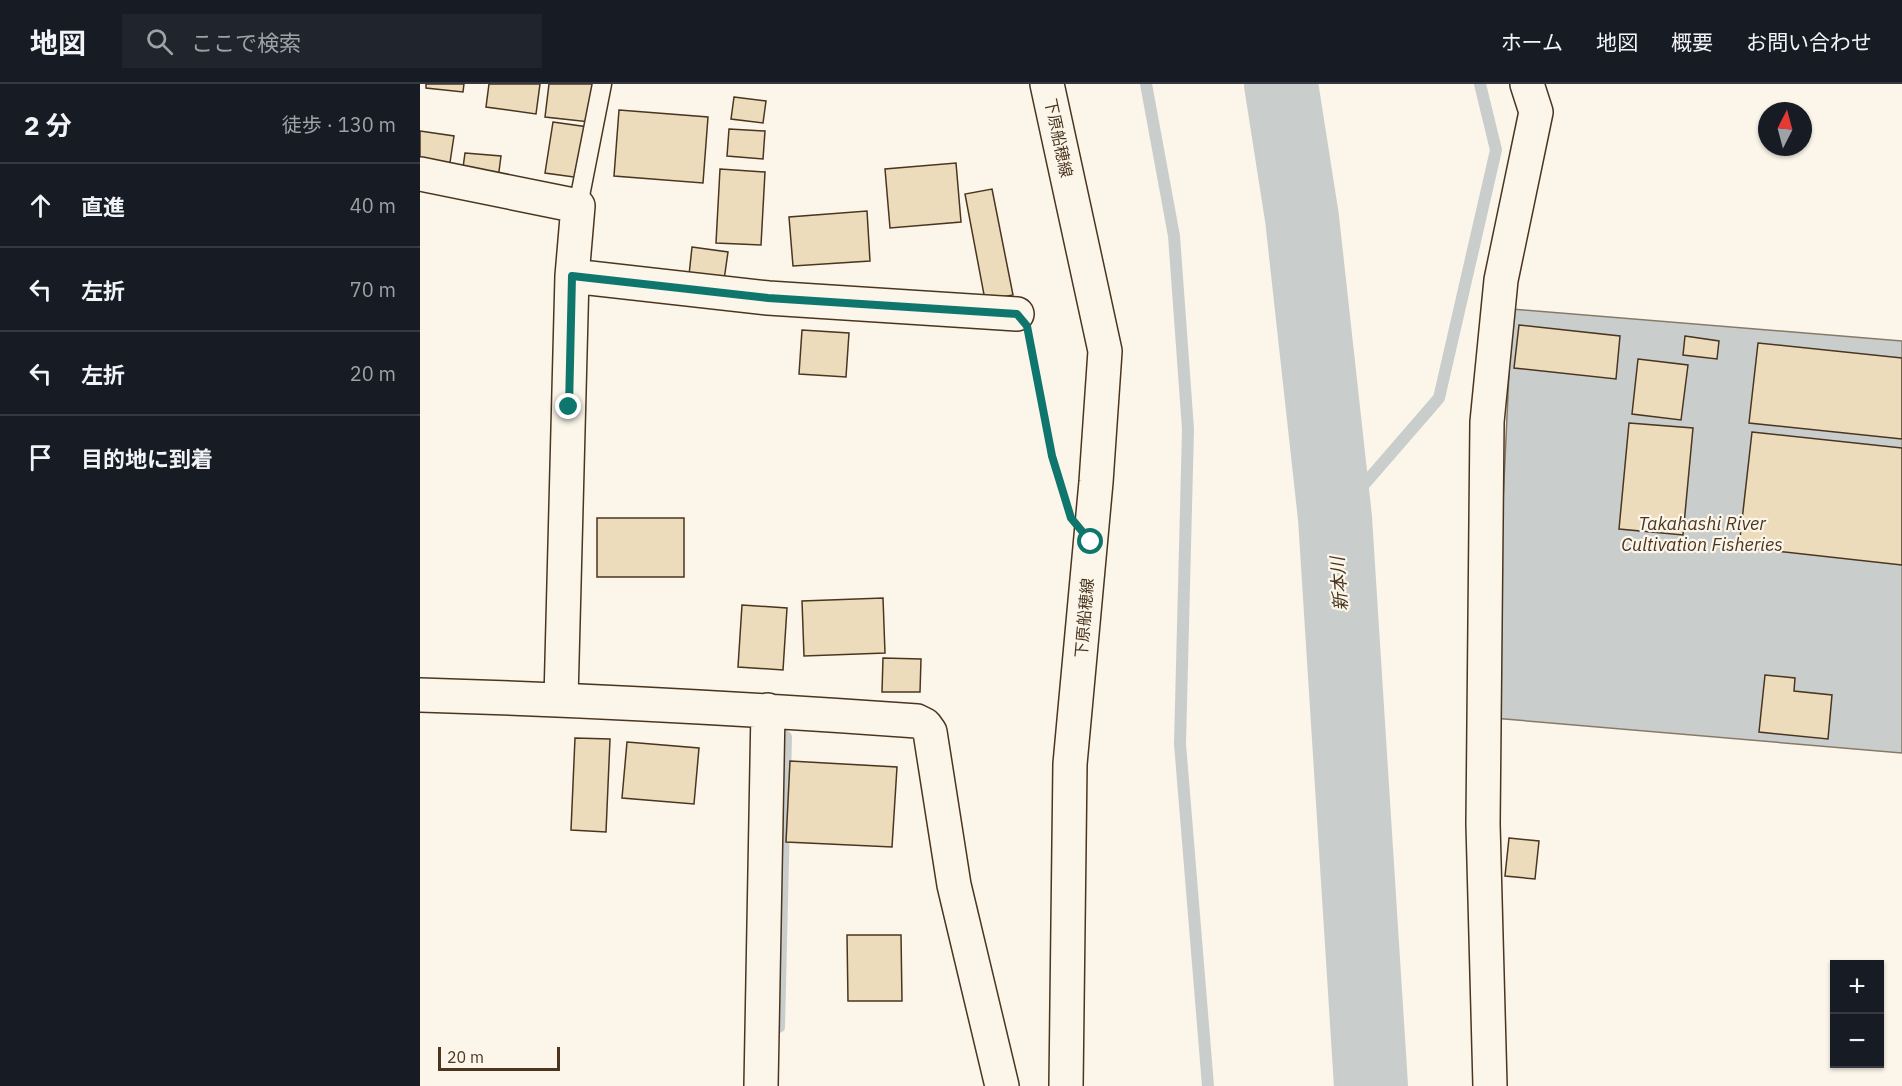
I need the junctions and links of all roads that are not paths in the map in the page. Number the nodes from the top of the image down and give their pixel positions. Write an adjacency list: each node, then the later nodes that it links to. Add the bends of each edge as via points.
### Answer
1 (602, 84): 5 (lane)
2 (1047, 84): 13 (street, 下原船穂線, via 1105,351 1070,764)
3 (1527, 84): 14 (street, via 1536,112 1501,280 1487,422 1483,824)
4 (420, 174): 5 (street)
5 (578, 206): 6 (street)
6 (572, 276): 7 (street, via 768,298); 9 (street)
7 (1017, 314)
8 (420, 695): 9 (street)
9 (561, 699): 10 (street)
10 (768, 710): 11 (street); 12 (street, via 917,721 930,732 954,885)
11 (761, 1086)
12 (1002, 1086)
13 (1066, 1086)
14 (1490, 1086)

